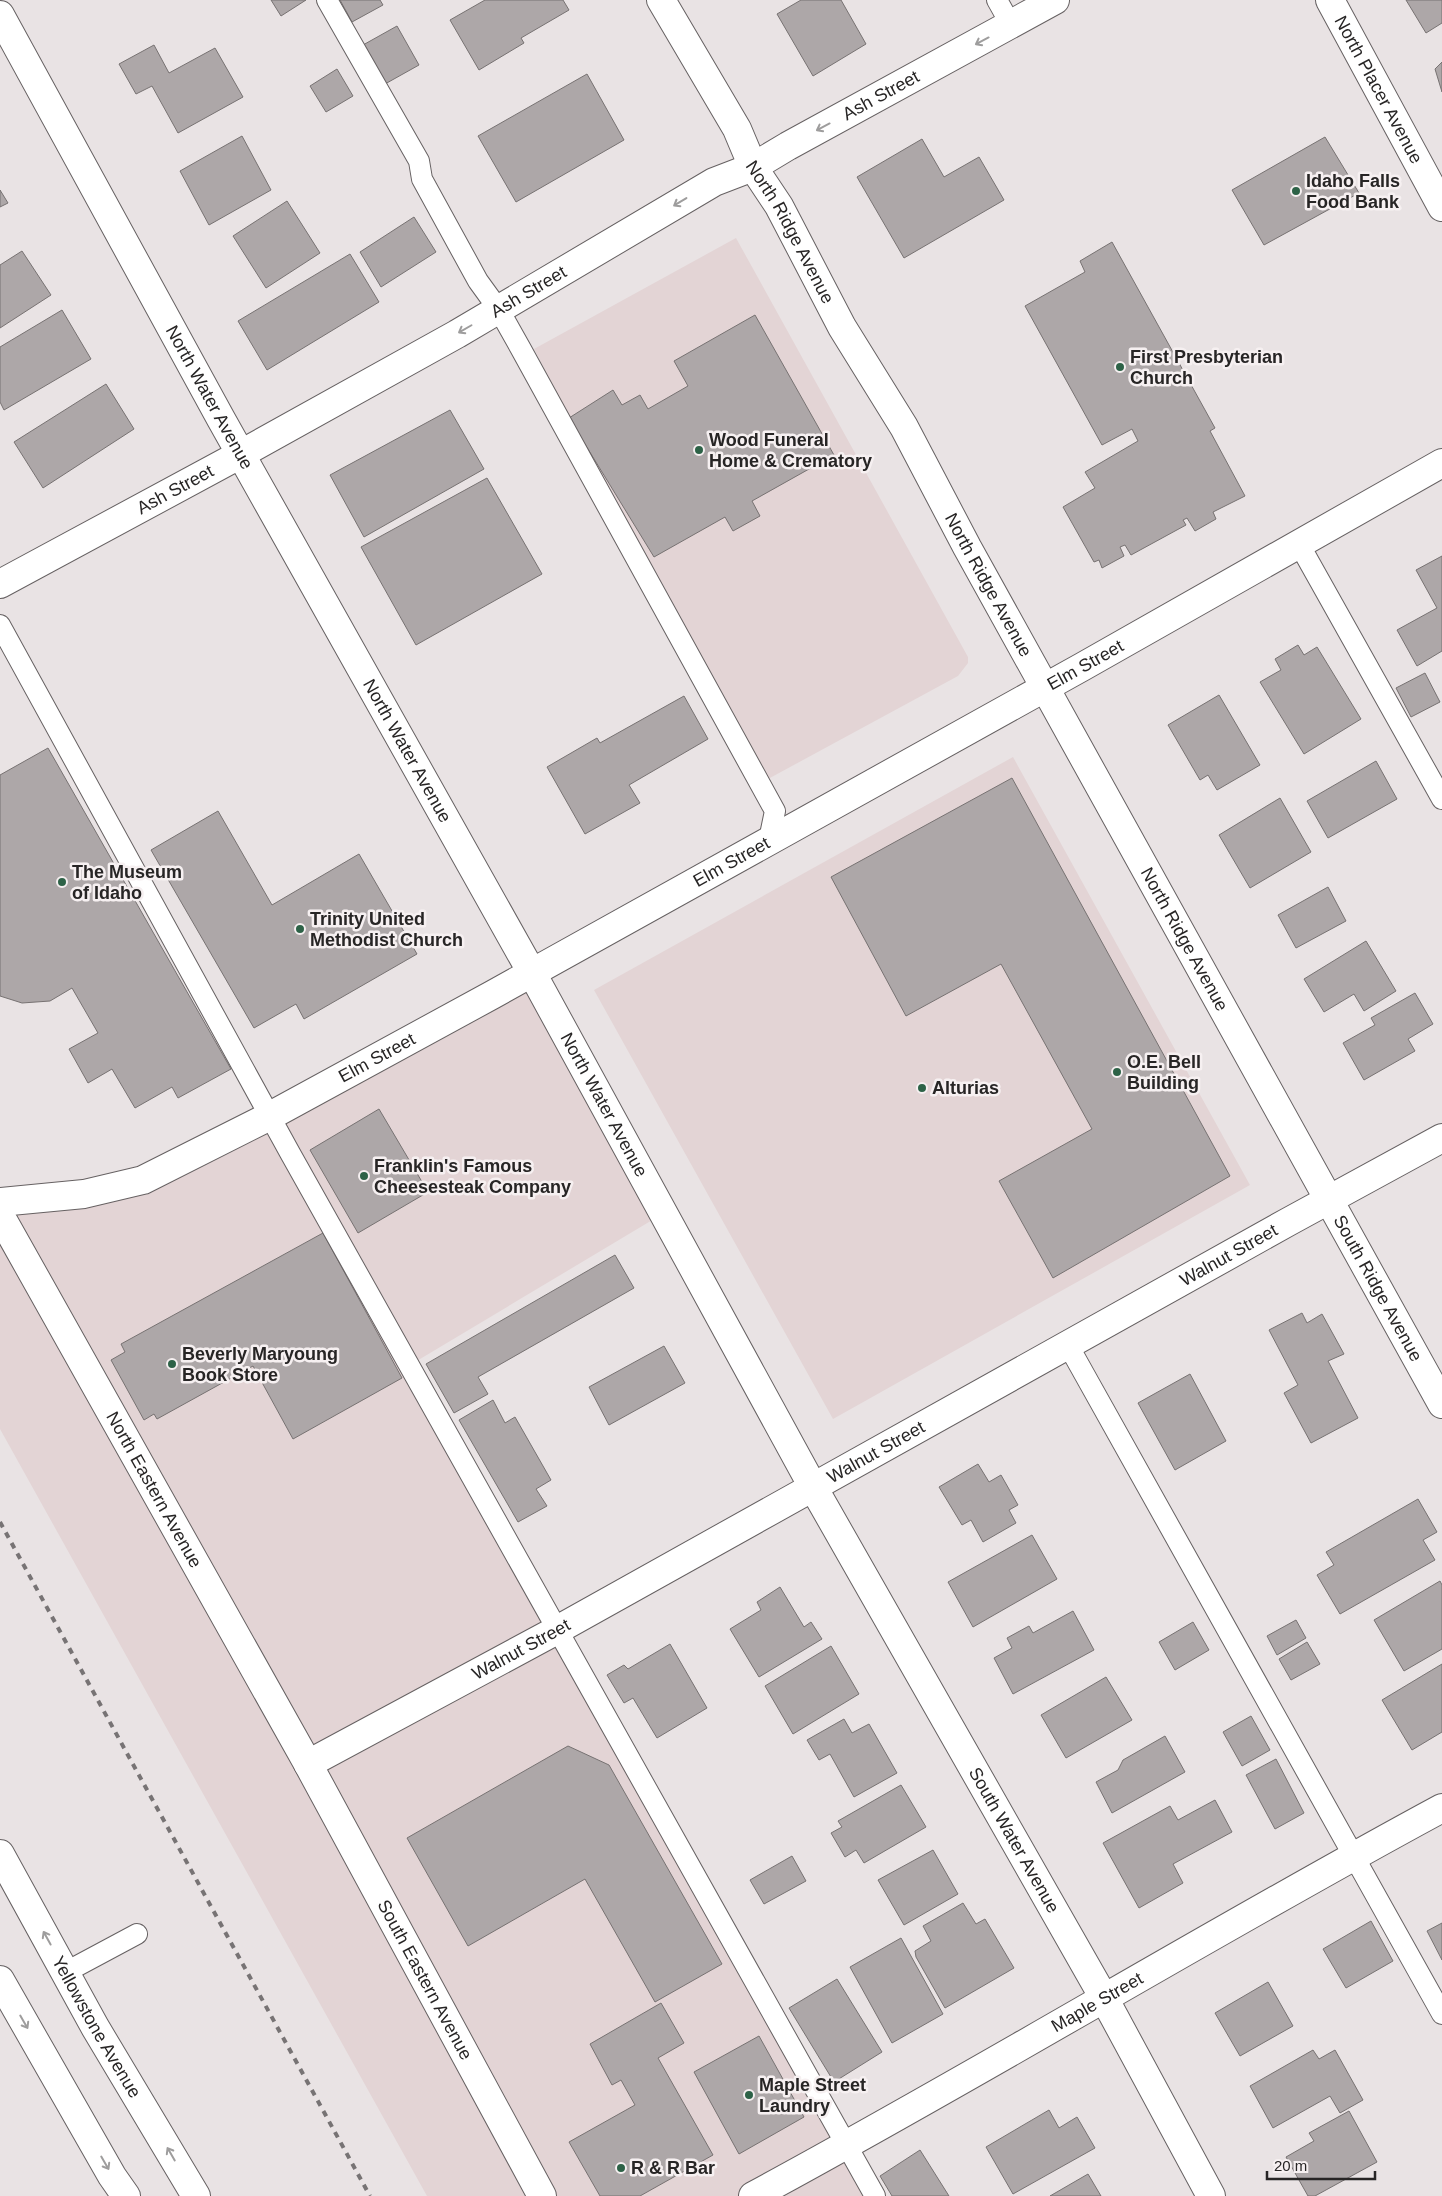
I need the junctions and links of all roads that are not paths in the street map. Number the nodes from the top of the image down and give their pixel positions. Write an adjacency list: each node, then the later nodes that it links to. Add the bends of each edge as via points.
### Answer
1 (327, 0): 10 (lane, via 419,161 422,179 478,282)
2 (661, 0): 8 (main road, North Ridge Avenue, via 737,128)
3 (997, 0): 7 (lane)
4 (1055, 0): 7 (main road, Ash Street)
5 (1330, 0): 9 (main road, North Placer Avenue)
6 (0, 15): 11 (main road, North Water Avenue)
7 (1011, 25): 8 (main road, Ash Street, one-way to 8)
8 (753, 167): 10 (main road, Ash Street, one-way to 10, via 714,182); 16 (main road, North Ridge Avenue, via 779,206 842,327 904,427)
9 (1442, 206)
10 (499, 310): 11 (main road, Ash Street, one-way to 11); 18 (lane, via 774,811)
11 (241, 454): 14 (main road, Ash Street); 19 (main road, North Water Avenue)
12 (1442, 463): 13 (main road, Elm Street)
13 (1299, 544): 16 (main road, Elm Street); 17 (lane)
14 (0, 584)
15 (0, 625): 20 (lane)
16 (1044, 688): 18 (main road, Elm Street); 22 (main road, North Ridge Avenue)
17 (1442, 799)
18 (769, 840): 19 (main road, Elm Street)
19 (532, 973): 20 (main road, Elm Street); 27 (main road, North Water Avenue)
20 (270, 1116): 23 (main road, Elm Street, via 143,1180 84,1194); 28 (lane)
21 (1442, 1138): 22 (main road, Walnut Street)
22 (1328, 1200): 25 (main road, Walnut Street); 26 (main road, South Ridge Avenue)
23 (0, 1202)
24 (0, 1215): 29 (main road, North Eastern Avenue)
25 (1068, 1345): 27 (main road, Walnut Street); 32 (lane)
26 (1442, 1404)
27 (813, 1486): 28 (main road, Walnut Street); 36 (main road, South Water Avenue)
28 (557, 1630): 29 (main road, Walnut Street); 38 (lane)
29 (308, 1764): 41 (main road, South Eastern Avenue)
30 (1442, 1808): 32 (main road, Maple Street)
31 (0, 1854): 34 (main road, Yellowstone Avenue, one-way to 31)
32 (1352, 1856): 36 (main road, Maple Street); 37 (lane)
33 (136, 1934): 34 (lane)
34 (66, 1972): 40 (main road, Yellowstone Avenue, one-way to 34, via 95,2027)
35 (0, 1980): 39 (main road, one-way to 39)
36 (1104, 1998): 38 (main road, Maple Street); 44 (main road, South Water Avenue)
37 (1442, 2014)
38 (846, 2146): 42 (main road, Maple Street); 43 (lane)
39 (126, 2196)
40 (196, 2196)
41 (542, 2196)
42 (753, 2196)
43 (874, 2196)
44 (1211, 2196)

